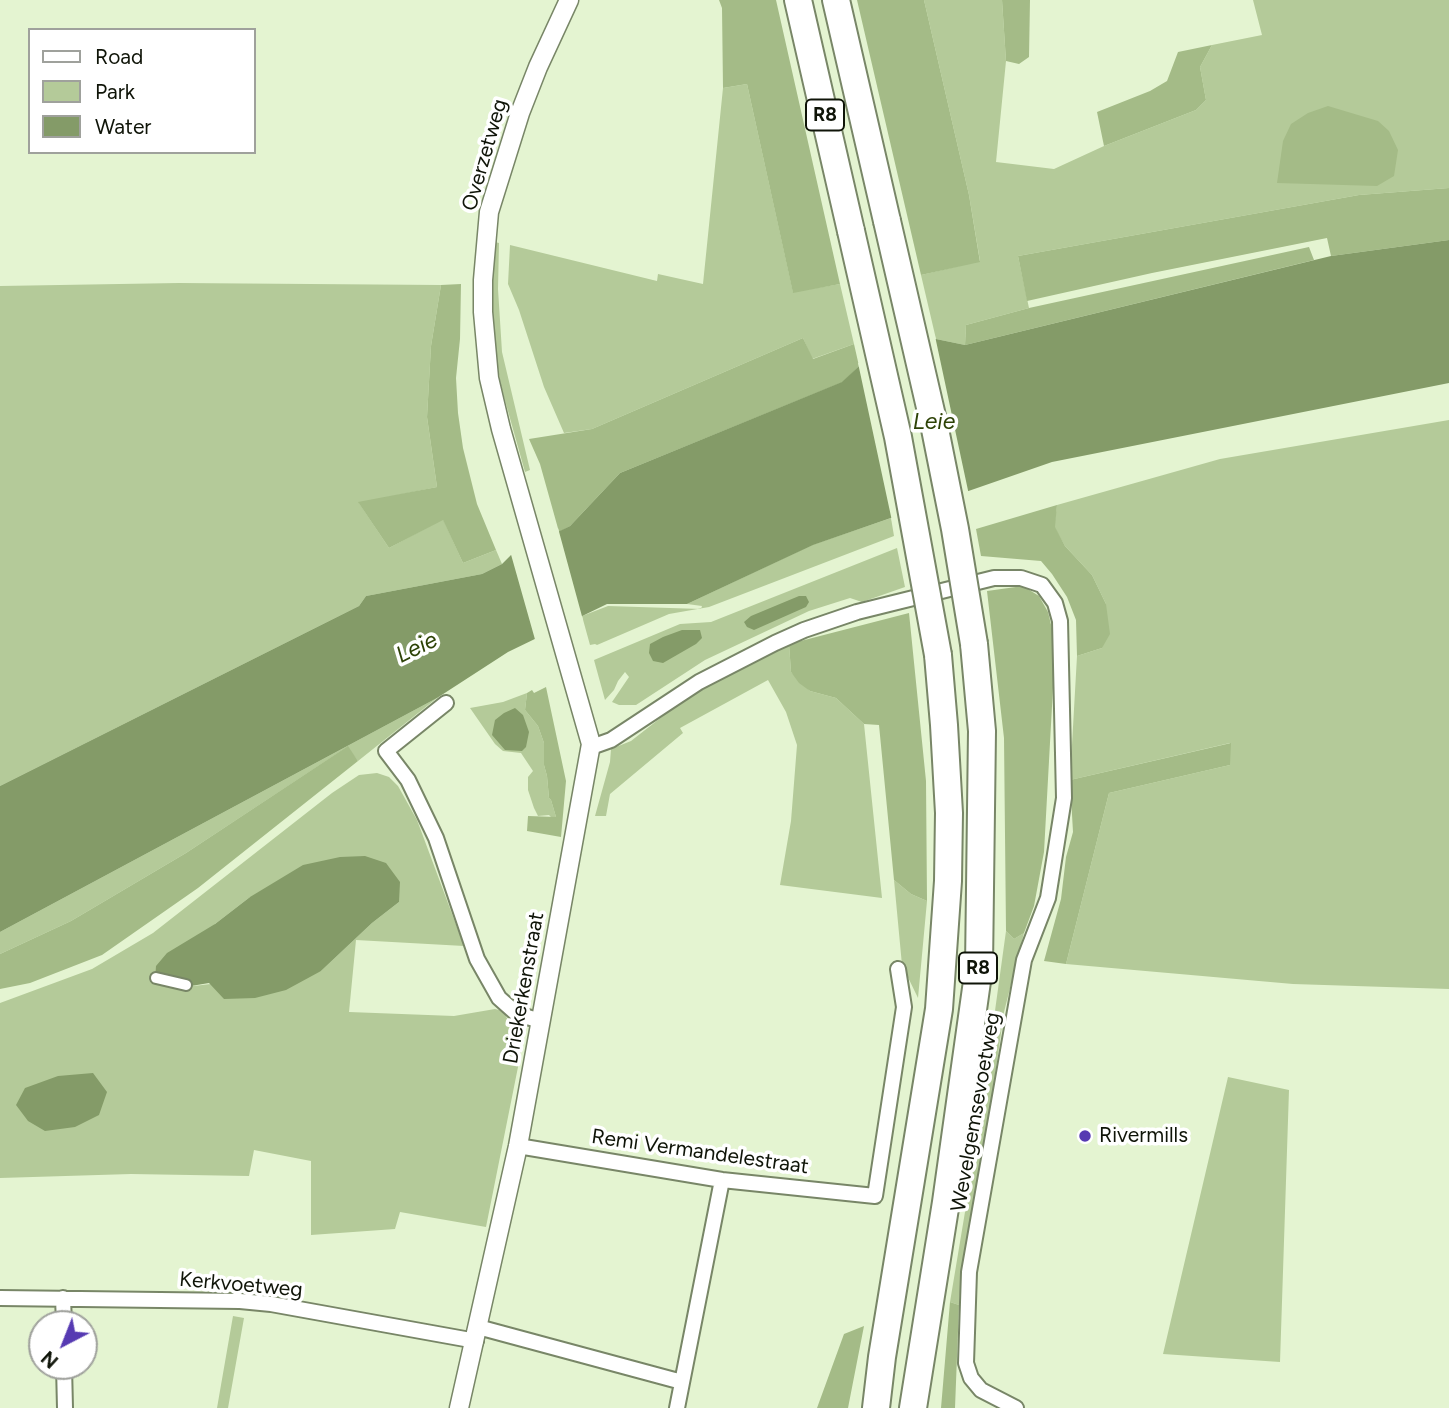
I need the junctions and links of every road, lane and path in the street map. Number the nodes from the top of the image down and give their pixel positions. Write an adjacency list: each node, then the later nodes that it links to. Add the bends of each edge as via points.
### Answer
1 (569, 0): 4 (street, Overzetweg, via 520,113 489,212 483,280 489,378)
2 (798, 0): 22 (highway, R8, bridge, via 898,437 938,655 949,813 940,996)
3 (836, 0): 23 (highway, R8, bridge, via 956,529 982,731 979,967)
4 (542, 577): 6 (street, Driekerkenstraat)
5 (446, 703): 10 (street, via 386,751 408,780 436,838 477,959 499,998 517,1014)
6 (590, 744): 10 (street, Driekerkenstraat); 24 (street, Wevelgemsevoetweg, via 611,740 699,682 775,643 857,612 994,578 1021,578 1042,585 1055,603 1060,621 1064,798 1048,898 1024,960 969,1272 966,1363 971,1378 981,1390)
7 (898, 969): 12 (street, Remi Vermandelestraat, via 904,1007 876,1196)
8 (156, 978): 9 (street)
9 (186, 985)
10 (541, 1021): 11 (street, Driekerkenstraat)
11 (518, 1146): 12 (street, Remi Vermandelestraat); 16 (street, Driekerkenstraat)
12 (722, 1180): 18 (street)
13 (0, 1298): 14 (street, Kerkvoetweg)
14 (63, 1298): 15 (street); 16 (street, Kerkvoetweg, via 240,1301)
15 (63, 1310)
16 (477, 1334): 18 (street, Kerkvoetweg); 20 (street, Driekerkenstraat)
17 (64, 1380): 19 (street)
18 (682, 1382): 21 (street)
19 (65, 1408)
20 (459, 1408)
21 (677, 1408)
22 (876, 1408)
23 (913, 1408)
24 (1016, 1408)

